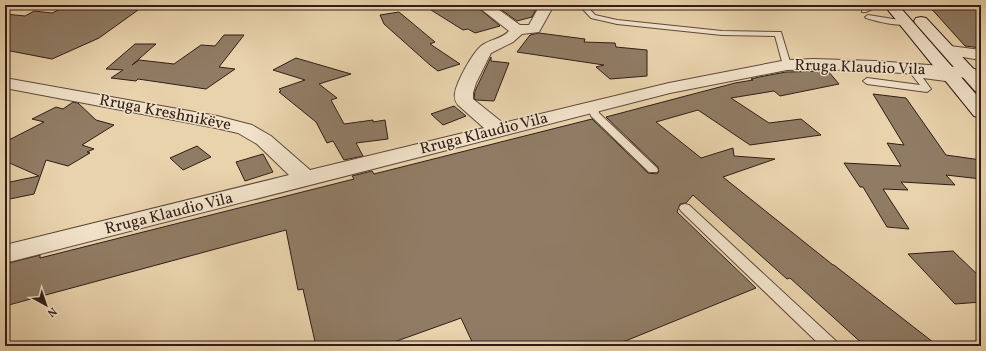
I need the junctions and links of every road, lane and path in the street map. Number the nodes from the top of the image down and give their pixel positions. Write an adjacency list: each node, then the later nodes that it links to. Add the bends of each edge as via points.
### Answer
1 (483, 5): 6 (street)
2 (547, 5): 6 (street, via 534,29)
3 (582, 5): 9 (lane, via 593,17 617,22 722,33 778,34)
4 (897, 6): 5 (street); 5 (lane, via 873,6 866,14 886,21); 7 (street)
5 (906, 23): 10 (street)
6 (517, 30): 17 (street, via 511,37 485,51 464,92 464,101)
7 (950, 51): 8 (street); 10 (street)
8 (981, 55)
9 (787, 65): 10 (street, Rruga Klaudio Vila, via 875,66); 15 (street, Rruga Klaudio Vila, via 669,88)
10 (962, 77): 11 (lane, via 916,75 927,89); 16 (street)
11 (867, 81)
12 (5, 83): 13 (street, Rruga Kreshnikëve)
13 (33, 88): 14 (street); 19 (street, Rruga Kreshnikëve, via 245,128 264,140)
14 (5, 98)
15 (593, 107): 17 (street, Rruga Klaudio Vila); 18 (lane, via 594,114)
16 (981, 112)
17 (499, 130): 19 (street, Rruga Klaudio Vila)
18 (653, 170)
19 (307, 180): 21 (street, Rruga Klaudio Vila)
20 (685, 208): 22 (lane)
21 (5, 254)
22 (831, 346)

